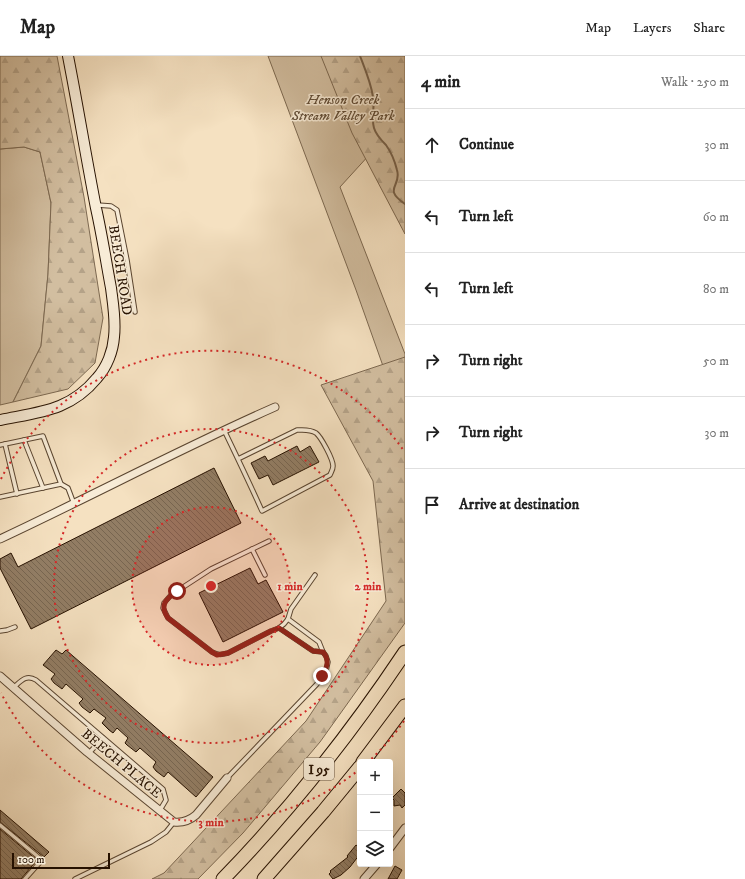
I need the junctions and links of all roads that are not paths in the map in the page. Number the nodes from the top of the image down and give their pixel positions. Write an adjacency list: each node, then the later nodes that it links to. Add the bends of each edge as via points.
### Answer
1 (68, 56): 2 (street, BEECH ROAD)
2 (96, 206): 3 (lane, via 111,206 117,210); 5 (street, BEECH ROAD, via 115,319 112,349 106,364 88,388 68,403)
3 (135, 312)
4 (275, 407): 6 (street)
5 (0, 420)
6 (224, 430): 10 (lane); 15 (street)
7 (24, 440): 8 (lane); 11 (lane, via 42,436); 12 (lane)
8 (5, 444): 9 (lane); 13 (lane)
9 (0, 445)
10 (238, 459): 10 (lane, via 262,511 330,475 333,468 320,437 315,432 306,430 297,430)
11 (61, 484): 12 (lane); 15 (lane, via 68,488)
12 (43, 488): 13 (lane)
13 (17, 494): 14 (lane)
14 (0, 497)
15 (74, 504): 16 (street)
16 (0, 538)
17 (269, 541): 18 (lane)
18 (252, 549): 19 (lane); 23 (lane, via 211,569 177,591 164,603 163,608 168,618 217,655 228,653)
19 (265, 575)
20 (315, 575): 21 (lane, via 291,609)
21 (288, 619): 23 (lane); 25 (lane, via 319,642)
22 (15, 627): 24 (lane)
23 (279, 628): 25 (lane, via 313,651)
24 (0, 631)
25 (323, 652): 34 (lane, via 328,662 317,684)
26 (405, 652): 43 (highway, I 95, via 331,755)
27 (0, 676): 28 (street, BEECH PLACE)
28 (13, 688): 30 (lane, via 31,677); 31 (street, BEECH PLACE)
29 (405, 706): 32 (highway)
30 (103, 738): 31 (lane); 35 (lane, via 163,789 166,800)
31 (89, 754): 35 (street, BEECH PLACE)
32 (365, 759)
33 (357, 770): 44 (highway, I 95)
34 (227, 778): 36 (street, via 190,820)
35 (159, 811): 36 (street, BEECH PLACE)
36 (174, 822): 42 (lane, via 166,832 151,842)
37 (0, 824): 41 (lane, via 42,860)
38 (405, 828): 39 (street)
39 (393, 844)
40 (374, 867): 45 (street)
41 (25, 879)
42 (75, 879)
43 (223, 879)
44 (264, 879)
45 (364, 879)

